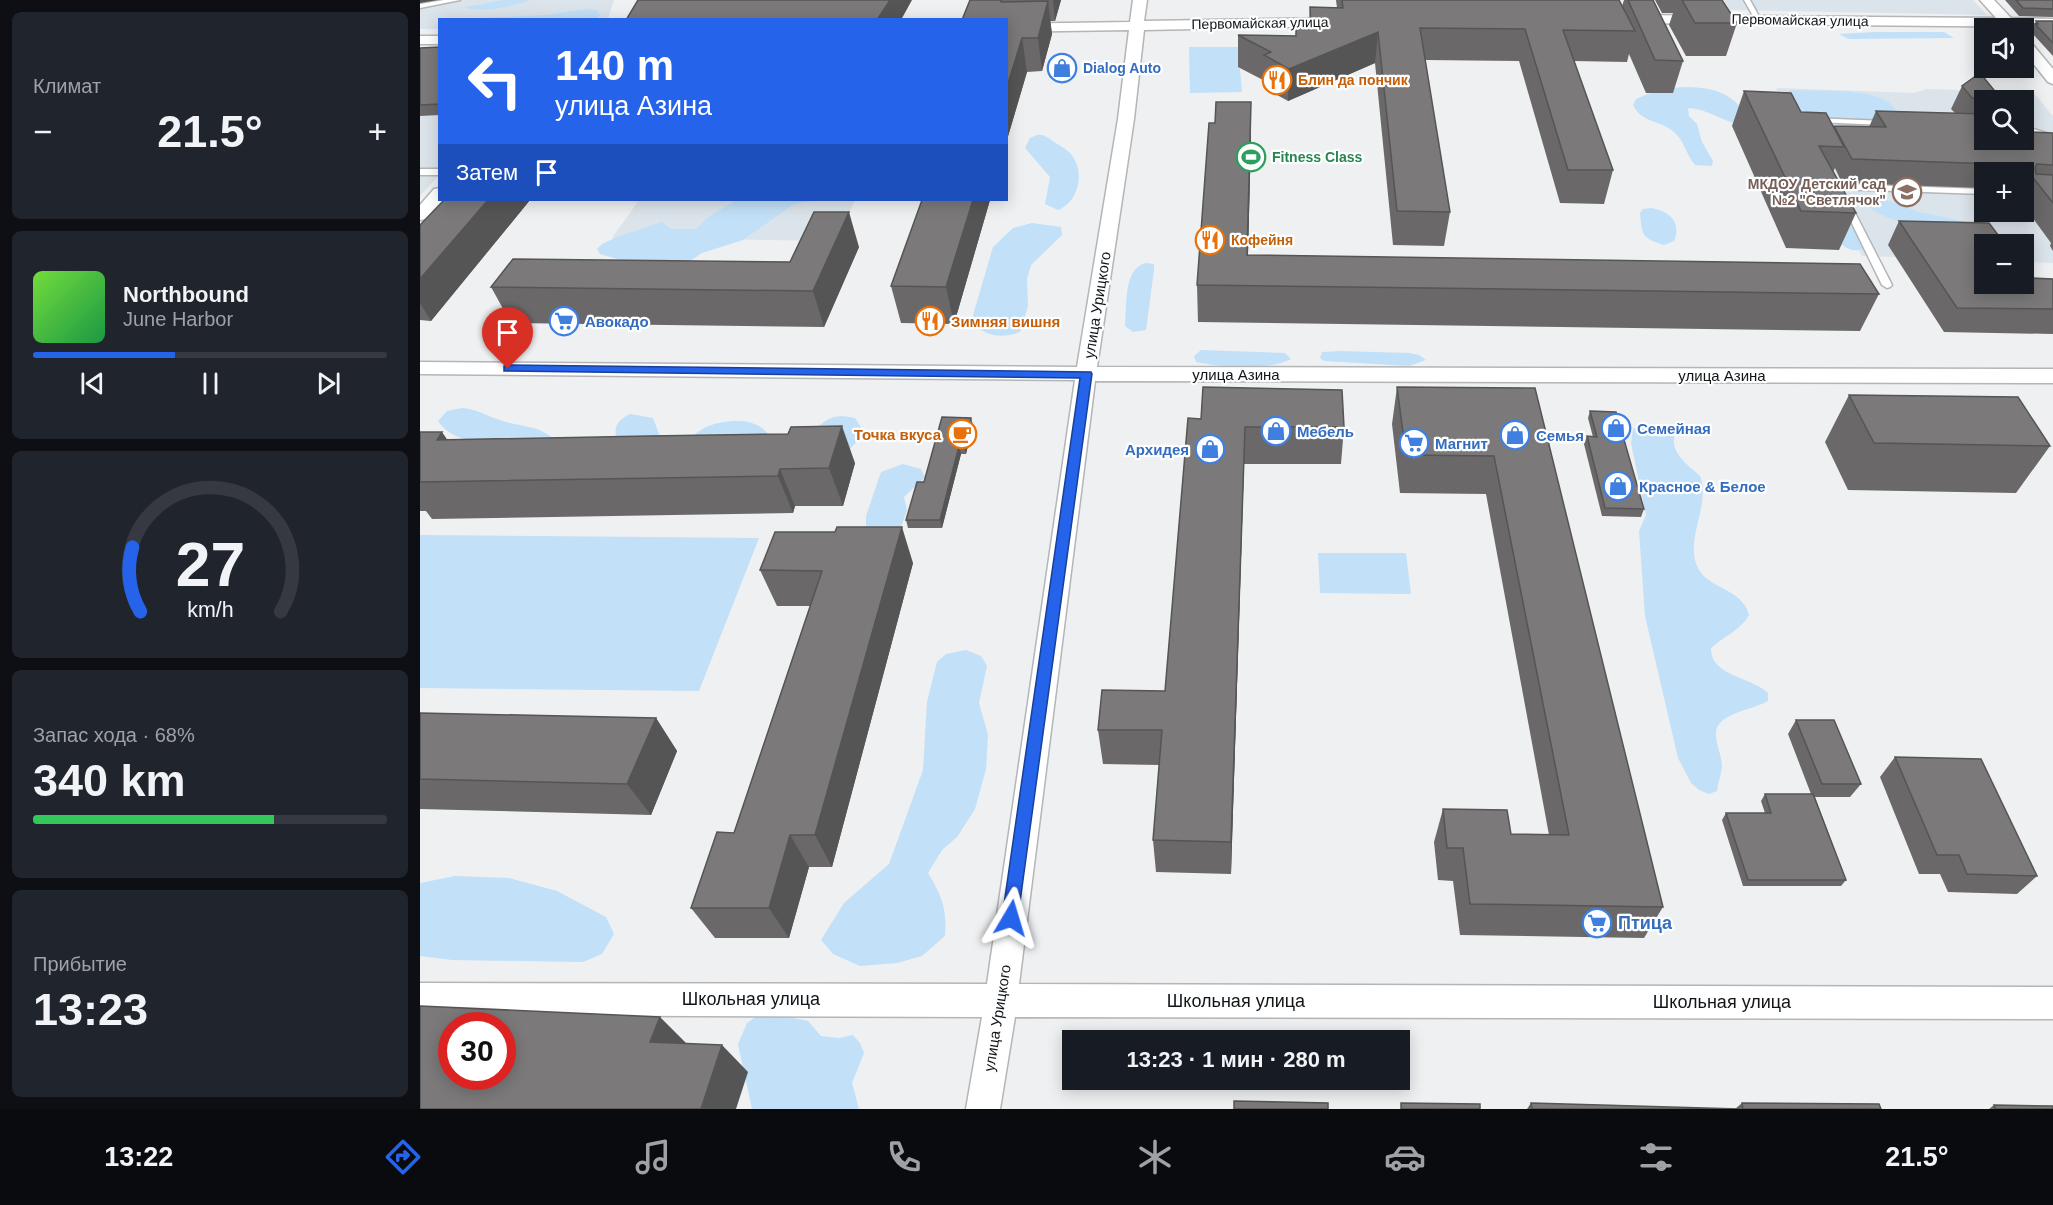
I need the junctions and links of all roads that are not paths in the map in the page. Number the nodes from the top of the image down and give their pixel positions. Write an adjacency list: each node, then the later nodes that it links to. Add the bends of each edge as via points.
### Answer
1 (458, 0): 5 (lane)
2 (1140, 0): 12 (street, улица Урицкого)
3 (1748, 0): 8 (lane)
4 (1987, 0): 6 (street)
5 (420, 6)
6 (2003, 18)
7 (1616, 19): 8 (street, Первомайская улица)
8 (1758, 20): 13 (street, Первомайская улица)
9 (1349, 22): 12 (street, Первомайская улица)
10 (2053, 23): 11 (street, Первомайская улица)
11 (2034, 24)
12 (1136, 25): 14 (street, Первомайская улица); 32 (street, улица Урицкого, via 1126,119)
13 (1974, 25)
14 (1008, 28)
15 (420, 40): 16 (street)
16 (438, 40)
17 (2034, 56): 18 (street)
18 (2053, 80)
19 (1804, 120): 20 (lane)
20 (1894, 123)
21 (2034, 131): 22 (lane)
22 (2053, 138)
23 (420, 172): 24 (lane)
24 (438, 172)
25 (1833, 177): 26 (lane)
26 (1838, 187): 27 (lane); 30 (lane)
27 (1974, 192)
28 (438, 195): 29 (street)
29 (420, 215)
30 (1887, 285)
31 (420, 368): 32 (street, улица Азина)
32 (1086, 374): 33 (street, улица Азина); 35 (street, улица Урицкого)
33 (2053, 376)
34 (420, 999): 35 (street, Школьная улица)
35 (1001, 1000): 36 (street, Школьная улица); 37 (street, улица Урицкого)
36 (2053, 1003)
37 (983, 1109)

